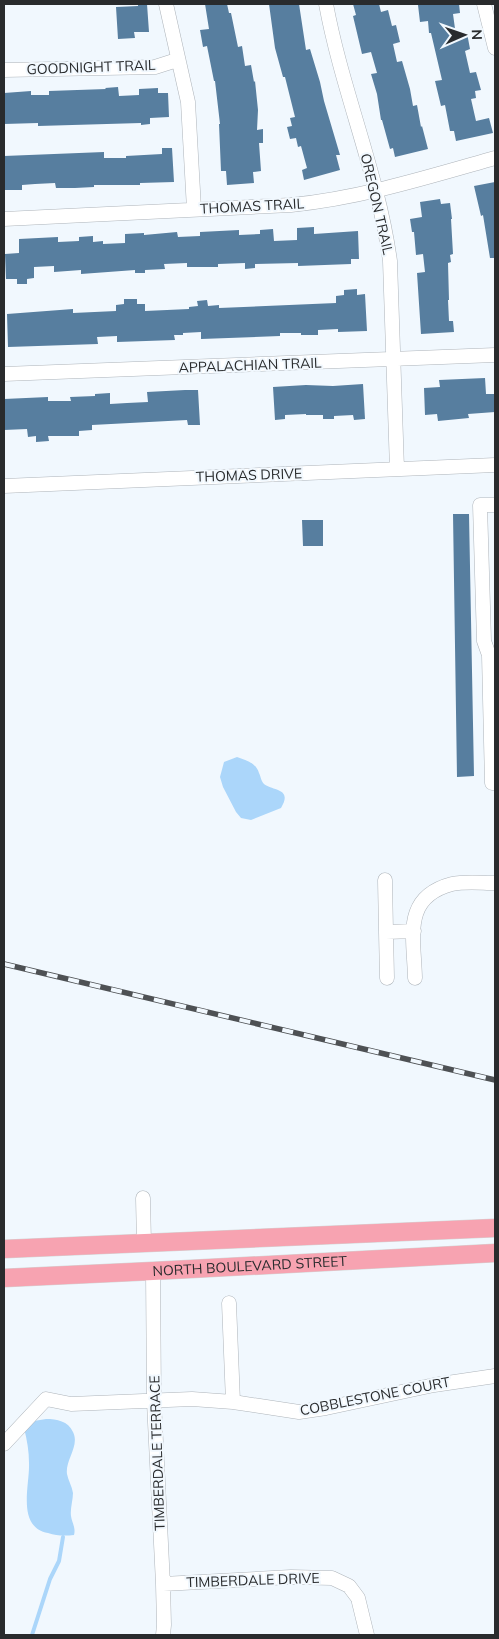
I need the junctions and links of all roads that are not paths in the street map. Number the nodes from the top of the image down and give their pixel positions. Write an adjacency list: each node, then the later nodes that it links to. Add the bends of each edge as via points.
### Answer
1 (166, 4): 5 (street)
2 (326, 4): 8 (street, OREGON TRAIL, via 334,44)
3 (484, 4): 4 (street)
4 (495, 48)
5 (177, 60): 6 (street, GOODNIGHT TRAIL, via 155,67); 9 (street, via 188,102)
6 (4, 70)
7 (495, 158): 8 (street, THOMAS TRAIL)
8 (376, 191): 9 (street, THOMAS TRAIL, via 291,205); 12 (street, OREGON TRAIL, via 390,261)
9 (194, 209): 10 (street, THOMAS TRAIL)
10 (4, 219)
11 (495, 355): 12 (street, APPALACHIAN TRAIL)
12 (394, 359): 13 (street, APPALACHIAN TRAIL); 15 (street, OREGON TRAIL)
13 (4, 374)
14 (495, 465): 15 (street, THOMAS DRIVE)
15 (397, 469): 16 (street, THOMAS DRIVE)
16 (4, 486)
17 (495, 505): 18 (street, via 480,505)
18 (490, 641): 19 (street, via 492,783)
19 (495, 783)
20 (385, 880): 23 (street)
21 (495, 882): 22 (street, via 454,884 429,894 417,909)
22 (414, 931): 23 (street); 25 (street)
23 (386, 932): 24 (street)
24 (387, 978)
25 (415, 978)
26 (143, 1198): 28 (street)
27 (495, 1228): 28 (main road, NORTH BOULEVARD STREET)
28 (144, 1243): 29 (main road, NORTH BOULEVARD STREET); 31 (main road)
29 (4, 1250)
30 (495, 1253): 31 (main road, NORTH BOULEVARD STREET)
31 (153, 1271): 32 (main road, NORTH BOULEVARD STREET); 35 (street, TIMBERDALE TERRACE)
32 (4, 1278)
33 (229, 1303): 36 (street)
34 (495, 1376): 36 (street, COBBLESTONE COURT, via 299,1412)
35 (154, 1402): 36 (street, COBBLESTONE COURT, via 192,1399); 37 (street, COBBLESTONE COURT, via 71,1404 46,1399); 38 (street, TIMBERDALE TERRACE)
36 (233, 1402)
37 (4, 1444)
38 (163, 1584): 39 (street, TIMBERDALE TERRACE); 40 (street, TIMBERDALE DRIVE, via 291,1576 332,1578 349,1586 358,1598)
39 (163, 1635)
40 (366, 1635)

